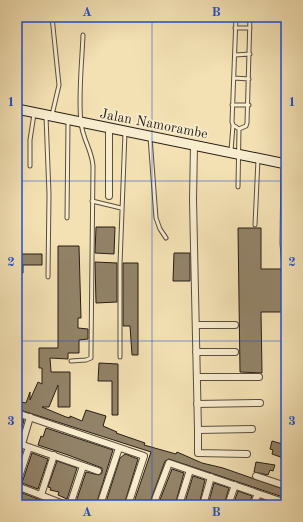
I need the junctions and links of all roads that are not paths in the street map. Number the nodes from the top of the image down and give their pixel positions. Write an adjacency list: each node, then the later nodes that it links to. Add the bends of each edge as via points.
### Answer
1 (52, 17): 15 (lane, via 59,85)
2 (236, 17): 4 (lane)
3 (250, 17): 5 (lane)
4 (235, 28): 5 (lane); 8 (lane)
5 (250, 28): 7 (lane)
6 (83, 35): 17 (lane)
7 (250, 54): 8 (lane); 10 (lane)
8 (235, 55): 9 (lane)
9 (234, 78): 10 (lane); 11 (lane)
10 (249, 79): 12 (lane)
11 (232, 105): 12 (lane); 18 (lane)
12 (249, 105): 20 (lane, via 247,124)
13 (17, 109): 14 (main road, Jalan Namorambe)
14 (34, 112): 15 (main road, Jalan Namorambe); 27 (lane)
15 (49, 116): 16 (main road, Jalan Namorambe); 35 (lane)
16 (68, 120): 17 (main road, Jalan Namorambe); 32 (lane)
17 (81, 122): 19 (main road, Jalan Namorambe); 30 (lane, via 92,158)
18 (233, 126): 20 (lane); 24 (lane)
19 (109, 128): 21 (main road, Jalan Namorambe); 29 (street)
20 (239, 128): 24 (lane)
21 (125, 132): 22 (main road, Jalan Namorambe); 31 (lane)
22 (150, 137): 23 (main road, Jalan Namorambe); 34 (lane, via 156,218)
23 (194, 145): 24 (main road, Jalan Namorambe); 37 (street)
24 (235, 154): 25 (main road, Jalan Namorambe); 28 (lane)
25 (258, 158): 26 (main road, Jalan Namorambe); 33 (lane)
26 (284, 164): 36 (lane, via 282,243)
27 (30, 166)
28 (238, 187)
29 (109, 196)
30 (92, 201): 31 (lane); 42 (lane, via 91,356 86,360)
31 (121, 208): 41 (lane)
32 (67, 218)
33 (255, 225)
34 (166, 238)
35 (48, 277)
36 (286, 295)
37 (196, 325): 38 (street); 39 (street)
38 (235, 325)
39 (196, 352): 40 (street); 43 (street)
40 (235, 352)
41 (120, 357)
42 (71, 361)
43 (197, 377): 44 (street); 46 (street)
44 (259, 377)
45 (260, 403): 46 (street)
46 (198, 404): 50 (street)
47 (17, 413): 48 (street)
48 (30, 417): 51 (street); 53 (street)
49 (252, 429): 50 (street)
50 (198, 430): 54 (street, via 198,453)
51 (19, 444): 52 (street)
52 (29, 447): 55 (street); 61 (street)
53 (119, 448): 71 (street); 72 (street, via 145,457)
54 (247, 454)
55 (54, 456): 56 (street); 65 (street)
56 (83, 466): 58 (street); 70 (street)
57 (190, 470): 60 (street); 73 (street, via 172,463 167,465); 74 (street)
58 (98, 471)
59 (256, 476): 63 (street)
60 (211, 478): 62 (street); 75 (street)
61 (17, 484): 65 (street)
62 (235, 485): 64 (street); 76 (street)
63 (286, 486)
64 (258, 494): 67 (street); 77 (street)
65 (41, 495): 66 (street)
66 (49, 498): 68 (street); 69 (street)
67 (286, 503)
68 (47, 505)
69 (66, 505)
70 (70, 505)
71 (100, 505)
72 (128, 505)
73 (153, 505)
74 (179, 505)
75 (203, 505)
76 (228, 505)
77 (253, 505)

